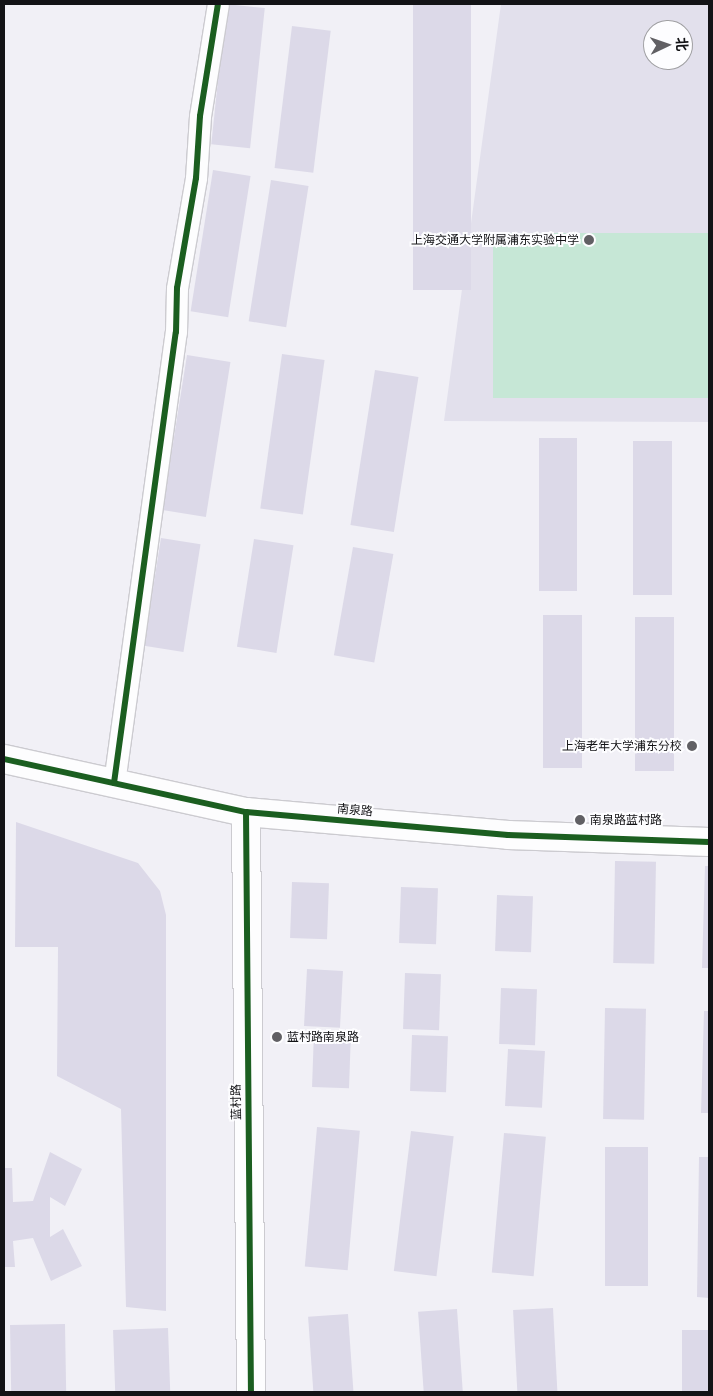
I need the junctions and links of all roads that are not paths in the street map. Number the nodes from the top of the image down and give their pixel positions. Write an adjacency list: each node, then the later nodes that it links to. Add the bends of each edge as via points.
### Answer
1 (218, 4): 3 (street, via 200,116 196,178 177,288 176,332)
2 (4, 759): 3 (street, 南泉路)
3 (114, 783): 4 (street, 南泉路)
4 (246, 812): 5 (street, 南泉路, via 508,836); 6 (street, 蓝村路)
5 (709, 842)
6 (251, 1392)

